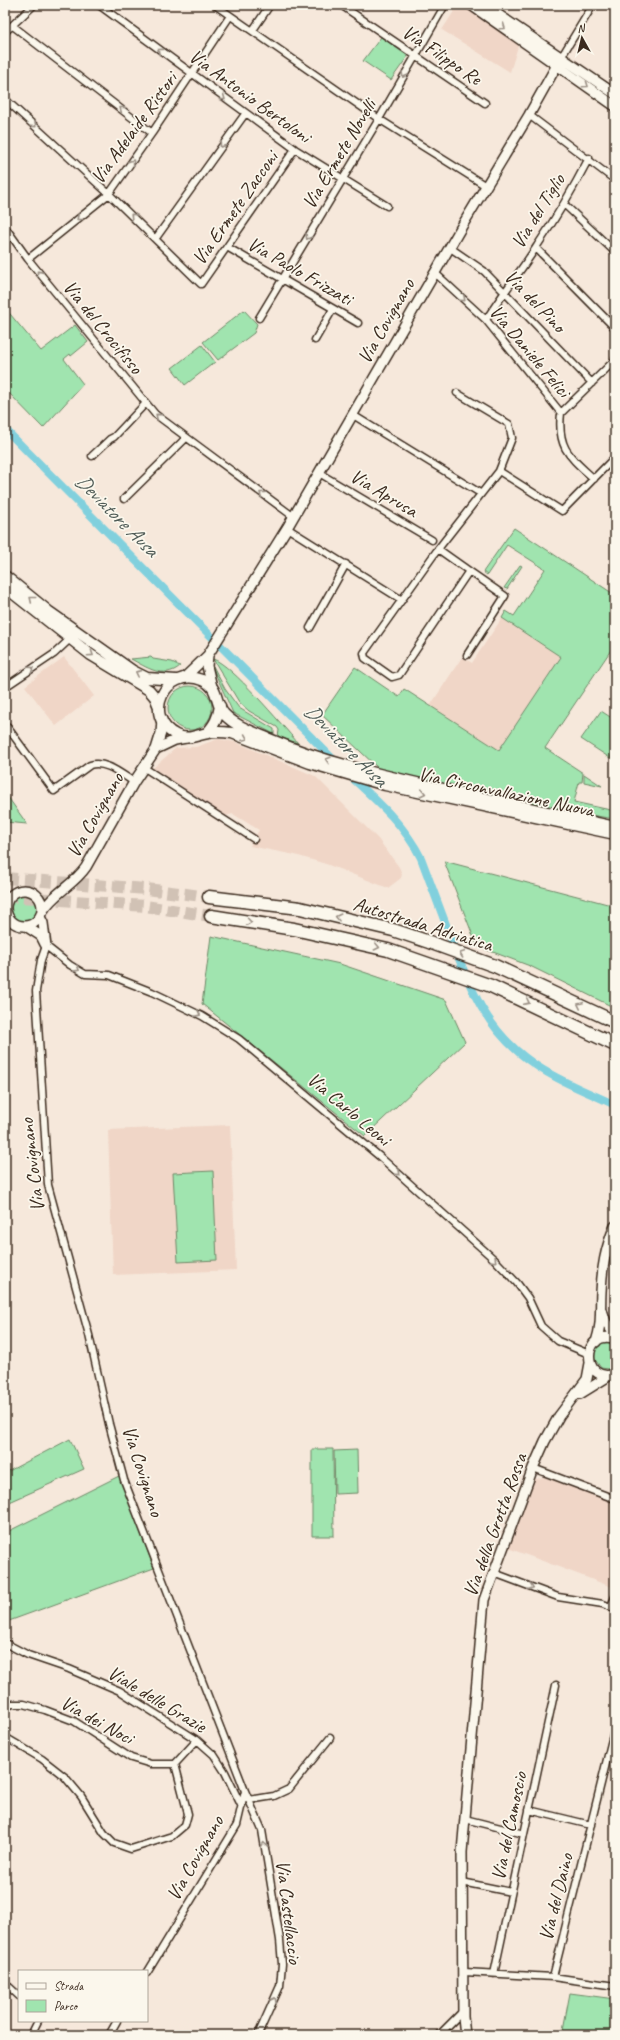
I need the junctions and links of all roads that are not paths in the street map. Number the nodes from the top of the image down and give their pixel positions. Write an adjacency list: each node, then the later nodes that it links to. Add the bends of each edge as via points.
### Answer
1 (34, 5): 11 (street)
2 (99, 5): 16 (street, Via Antonio Bertoloni, one-way to 2)
3 (215, 5): 10 (street)
4 (270, 5): 12 (street)
5 (341, 5): 14 (street, Via Filippo Re)
6 (445, 5): 14 (street, Via Ermete Novelli)
7 (471, 5): 15 (street, one-way to 15)
8 (484, 5): 15 (street)
9 (593, 5): 15 (street, Via Covignano)
10 (230, 16): 12 (street); 16 (street, Via Adelaide Ristori)
11 (13, 26): 13 (street); 24 (street, one-way to 11)
12 (252, 30): 23 (street)
13 (5, 32)
14 (415, 56): 19 (street, Via Filippo Re); 23 (street, Via Ermete Novelli, one-way to 23)
15 (559, 60): 17 (street); 20 (street, one-way to 20); 22 (street, Via Covignano)
16 (191, 75): 21 (street, Via Antonio Bertoloni, one-way to 21); 24 (street, Via Adelaide Ristori)
17 (615, 94)
18 (5, 99): 30 (street, one-way to 30)
19 (485, 103)
20 (615, 106)
21 (245, 114): 25 (street, Via Antonio Bertoloni); 34 (street, one-way to 34)
22 (529, 115): 26 (street); 29 (street, Via Covignano)
23 (379, 120): 27 (street, Via Ermete Novelli); 29 (street)
24 (152, 133): 30 (street, Via Adelaide Ristori, one-way to 24)
25 (295, 149): 27 (street, Via Antonio Bertoloni); 35 (street, Via Ermete Zacconi)
26 (589, 158): 28 (street); 31 (street, Via del Tiglio)
27 (342, 180): 32 (street, Via Antonio Bertoloni); 41 (street, Via Ermete Novelli, one-way to 41)
28 (615, 180)
29 (486, 186): 36 (street, Via Covignano)
30 (110, 194): 34 (street, one-way to 30); 39 (street, Via Adelaide Ristori, one-way to 39)
31 (564, 204): 37 (street, Via del Tiglio); 38 (street)
32 (387, 206)
33 (5, 227): 39 (street, Via del Crocifisso)
34 (156, 238): 35 (street, Via Ermete Zacconi, via 201,284)
35 (227, 247): 41 (street, Via Paolo Frizzati)
36 (449, 247): 40 (street, Via Covignano); 42 (street, Via del Pino, via 484,270)
37 (536, 248): 42 (street, Via del Tiglio); 47 (street)
38 (615, 252)
39 (28, 259): 52 (street, Via del Crocifisso, one-way to 39)
40 (434, 272): 45 (street, Via Daniele Felici, one-way to 45); 54 (street, Via Covignano)
41 (283, 279): 43 (street, Via Paolo Frizzati); 44 (street, Via Ermete Novelli)
42 (504, 291): 45 (street, Via del Tiglio); 50 (street, Via del Pino)
43 (333, 309): 46 (street, Via Paolo Frizzati); 48 (street)
44 (259, 318)
45 (486, 320): 53 (street, Via Daniele Felici)
46 (358, 323)
47 (615, 328)
48 (315, 340)
49 (615, 360): 50 (street)
50 (592, 383): 53 (street)
51 (457, 393): 58 (street, via 509,424 512,438)
52 (146, 404): 55 (street, Via del Crocifisso, one-way to 52); 56 (street)
53 (561, 413): 60 (street, Via Daniele Felici, via 559,429 563,445 575,462)
54 (353, 415): 59 (street, Via Covignano); 61 (street)
55 (186, 438): 62 (street); 63 (street, Via del Crocifisso, one-way to 55)
56 (92, 456)
57 (615, 457): 60 (street)
58 (499, 471): 60 (street, via 562,511); 61 (street)
59 (319, 473): 63 (street, Via Covignano); 65 (street, Via Aprusa)
60 (594, 479)
61 (480, 493): 66 (street)
62 (124, 500)
63 (294, 517): 64 (street, Via Covignano)
64 (287, 528): 67 (street); 74 (street, Via Covignano)
65 (432, 540)
66 (438, 549): 68 (street); 71 (street)
67 (346, 564): 71 (street); 72 (street)
68 (470, 571): 71 (street, via 399,675 392,677 366,658 364,653); 75 (street, via 505,596)
69 (5, 576): 76 (main road, one-way to 69, via 147,678 133,670 48,611)
70 (5, 587): 73 (main road)
71 (402, 600)
72 (310, 628)
73 (70, 639): 77 (street, one-way to 73); 79 (main road, one-way to 79, via 149,690)
74 (208, 655): 76 (street, Via Covignano); 78 (street, via 207,666)
75 (467, 655)
76 (180, 679): 78 (main road, via 199,679); 79 (main road, via 164,691)
77 (5, 687)
78 (212, 687): 80 (main road, Via Circonvallazione Nuova, via 218,696)
79 (159, 706): 81 (main road)
80 (220, 706): 83 (main road, via 219,716); 88 (main road, Via Circonvallazione Nuova, one-way to 80, via 377,774 306,753 241,726 223,713)
81 (162, 720): 84 (main road, via 172,732); 85 (street, Via Covignano)
82 (5, 724): 87 (street, via 54,791 96,763 103,764)
83 (207, 733): 84 (main road, Via Circonvallazione Nuova); 89 (main road, Via Circonvallazione Nuova, one-way to 89, via 232,733 310,763 385,785)
84 (186, 738): 85 (street, Via Covignano)
85 (156, 749): 86 (street, Via Covignano)
86 (143, 767): 87 (street, Via Covignano); 90 (street)
87 (134, 782): 92 (street, Via Covignano, via 78,878)
88 (615, 827)
89 (615, 834)
90 (254, 839)
91 (33, 892): 92 (street); 94 (street, via 22,890); 95 (street, via 41,901)
92 (59, 892): 95 (street, Via Covignano, via 47,904)
93 (209, 897): 100 (highway, Autostrada Adriatica, one-way to 93, via 495,966 393,930 300,908)
94 (7, 901): 97 (street)
95 (42, 915): 98 (street); 99 (street)
96 (211, 916): 101 (highway, Autostrada Adriatica, one-way to 101, via 294,929 388,950 492,986)
97 (8, 920): 98 (street)
98 (27, 927): 99 (street, via 41,936)
99 (46, 946): 106 (street, Via Carlo Leoni, one-way to 106, via 85,974 109,976 152,992 202,1016 239,1039 379,1156 495,1260 518,1283 541,1326 558,1341); 123 (street, Via Covignano, via 36,991 48,1185 89,1335 124,1480)
100 (615, 1022)
101 (615, 1045)
102 (615, 1226): 103 (street, via 606,1247 602,1275)
103 (602, 1308): 104 (street); 105 (street)
104 (615, 1338): 105 (street, via 607,1337)
105 (596, 1342): 106 (street)
106 (589, 1354): 107 (street)
107 (590, 1363): 108 (street, via 598,1372); 109 (street, Via della Grotta Rossa, via 587,1379)
108 (612, 1375): 109 (street, Via della Grotta Rossa)
109 (575, 1397): 110 (street, Via della Grotta Rossa, via 559,1416)
110 (533, 1468): 111 (street); 112 (street, Via della Grotta Rossa)
111 (615, 1499)
112 (494, 1573): 114 (street, one-way to 114, via 558,1597); 127 (street, Via della Grotta Rossa, via 484,1600)
113 (615, 1597): 114 (street)
114 (613, 1608)
115 (5, 1643): 121 (street, Viale delle Grazie, via 28,1655 120,1691)
116 (556, 1685): 126 (street, Via del Camoscio)
117 (5, 1708): 122 (street, Via dei Noci, via 12,1704 24,1704 44,1710 74,1721 131,1758 151,1764)
118 (615, 1727): 128 (street, Via del Daino)
119 (5, 1737): 122 (street, via 42,1759 65,1777 81,1796 104,1833 114,1843 131,1850 172,1836 185,1825 188,1814)
120 (330, 1738): 124 (street, via 289,1788 274,1796)
121 (197, 1740): 122 (street); 125 (street, Viale delle Grazie, via 214,1755)
122 (175, 1764)
123 (244, 1792): 124 (street, Via Castellaccio); 125 (street, Via Covignano)
124 (248, 1800): 144 (street, Via Castellaccio, one-way to 124, via 280,1986 282,1964 262,1830)
125 (241, 1805): 132 (street, Via Covignano, via 237,1825)
126 (529, 1810): 128 (street); 129 (street, Via del Camoscio)
127 (465, 1819): 129 (street); 130 (street, Via della Grotta Rossa)
128 (591, 1825): 135 (street, Via del Daino)
129 (524, 1834): 131 (street, Via del Camoscio)
130 (462, 1882): 131 (street); 133 (street, Via della Grotta Rossa)
131 (511, 1892): 134 (street, Via del Camoscio)
132 (148, 1970)
133 (464, 1972): 134 (street); 139 (street, Via della Grotta Rossa)
134 (494, 1974): 135 (street)
135 (553, 1977): 137 (street)
136 (5, 1983): 138 (street)
137 (615, 1984)
138 (18, 1995)
139 (464, 2010): 145 (street); 146 (street, Via della Grotta Rossa)
140 (38, 2022): 142 (street)
141 (116, 2022): 143 (street)
142 (31, 2035)
143 (109, 2035)
144 (258, 2035)
145 (439, 2035)
146 (465, 2035)

